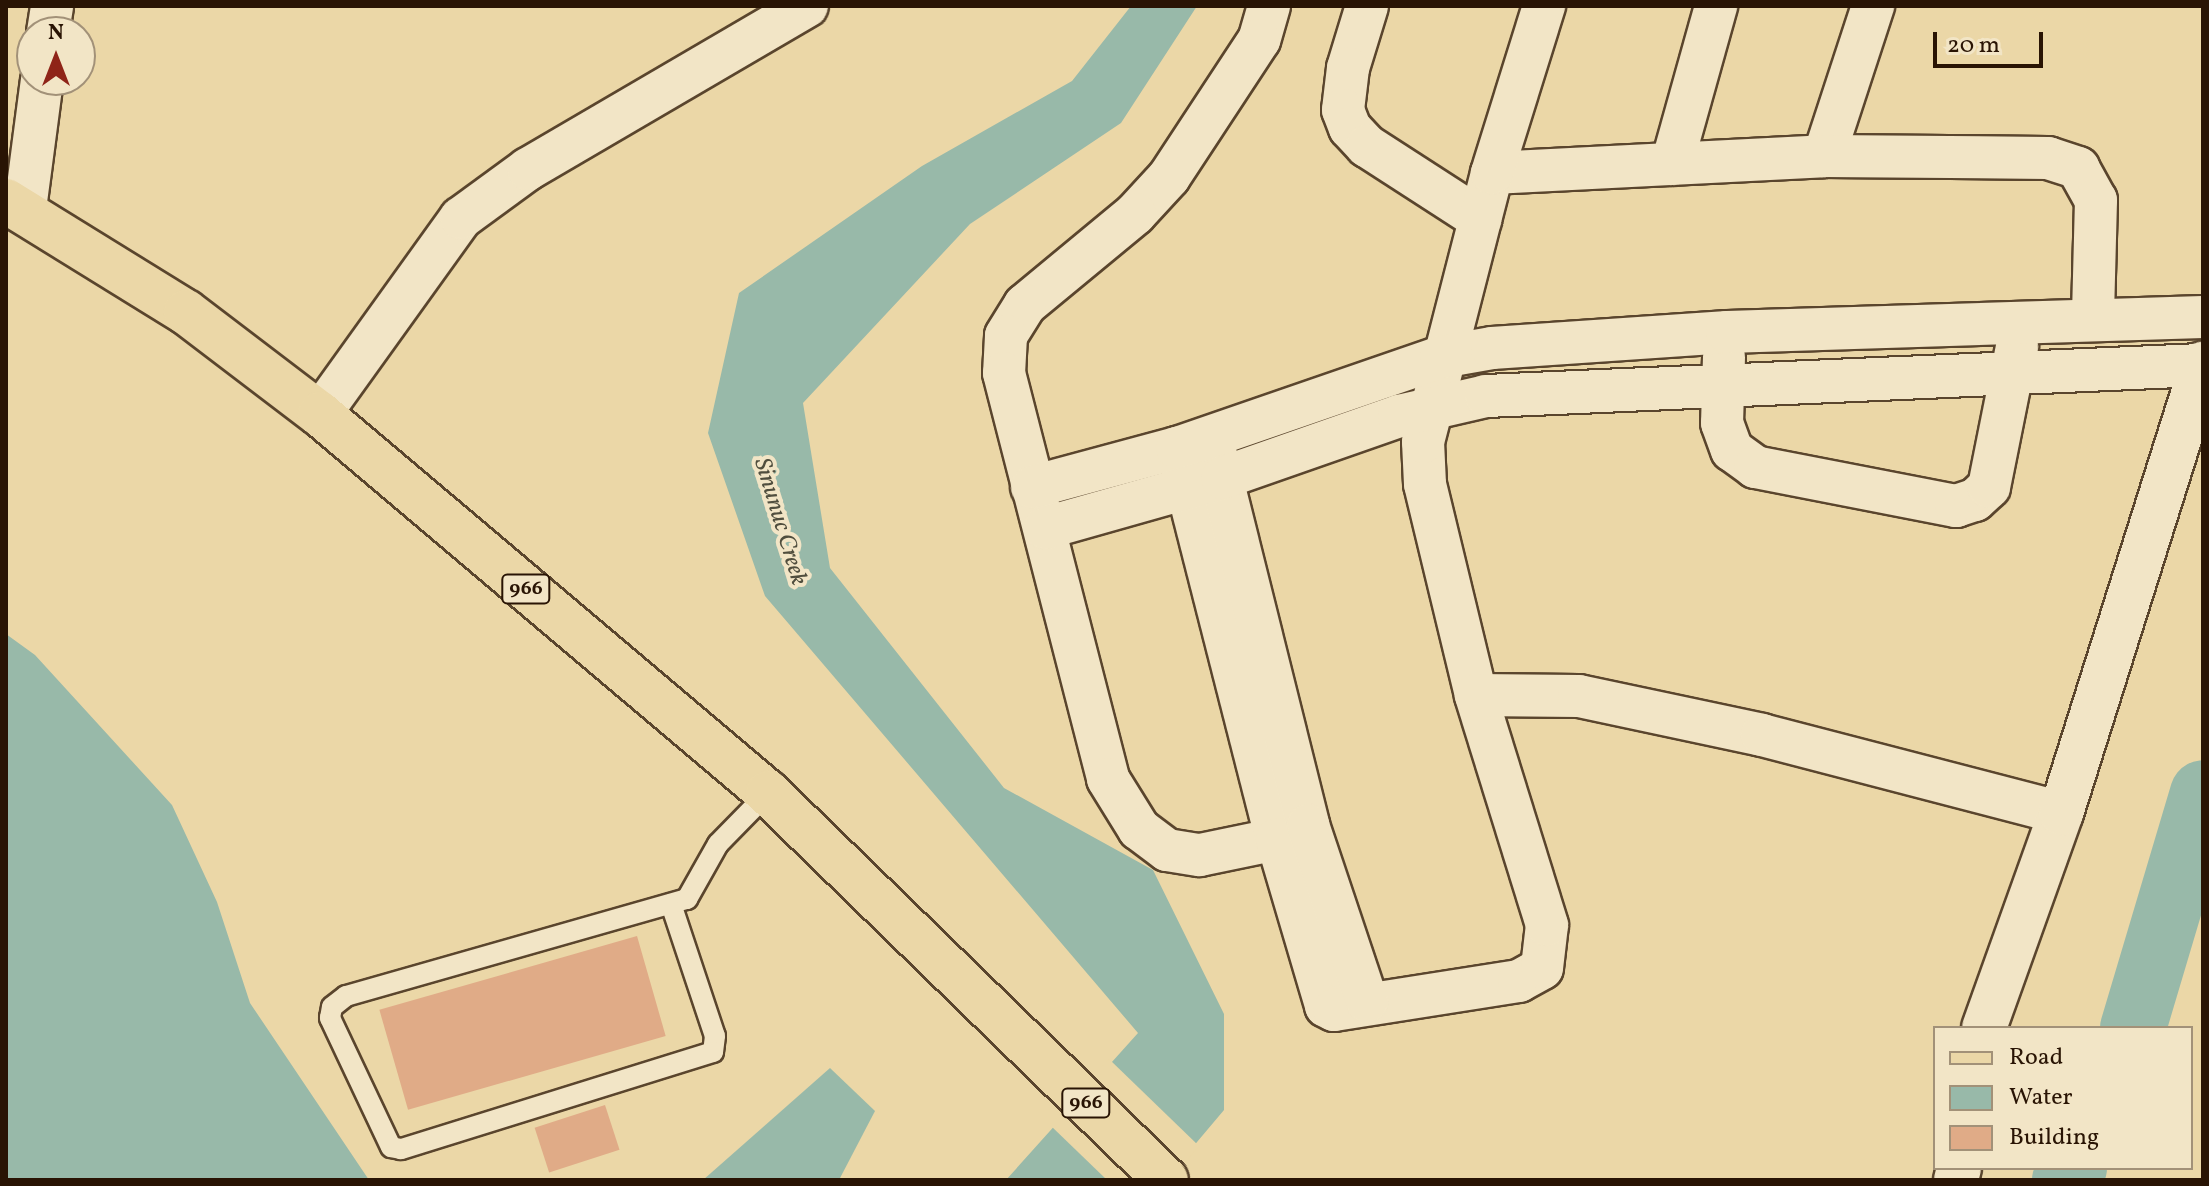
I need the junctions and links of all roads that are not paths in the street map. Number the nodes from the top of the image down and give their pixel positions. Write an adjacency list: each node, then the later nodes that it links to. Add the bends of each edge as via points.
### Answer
1 (807, 6): 22 (street, via 528,169 461,218)
2 (1269, 6): 24 (street, via 1259,40 1169,177 1135,214 1025,305 1006,336 1004,373)
3 (1367, 6): 12 (street, via 1348,68 1343,110 1350,128 1367,146)
4 (1544, 6): 10 (street)
5 (1716, 6): 9 (street)
6 (1873, 6): 8 (street)
7 (39, 96): 11 (street)
8 (1824, 156): 9 (street); 13 (street, via 2048,158 2078,168 2096,200)
9 (1672, 164): 10 (street)
10 (1492, 173): 12 (street)
11 (16, 205): 22 (main road, 966, via 186,312)
12 (1480, 219): 17 (street)
13 (2093, 317): 14 (street); 15 (street)
14 (2203, 317)
15 (2022, 324): 16 (street); 19 (street)
16 (1727, 332): 17 (street, via 1492,348); 20 (street)
17 (1441, 357): 21 (street); 23 (street)
18 (2203, 365): 19 (street); 28 (street)
19 (2011, 374): 20 (street); 20 (street, via 1989,487 1975,500 1956,506 1755,467 1732,450 1722,423)
20 (1722, 384): 21 (street, via 1486,396)
21 (1428, 408): 23 (street); 26 (street, via 1425,484)
22 (320, 414): 27 (main road, 966)
23 (1200, 462): 24 (street); 25 (street); 29 (street)
24 (1032, 487): 25 (street)
25 (1045, 528): 29 (street, via 1108,779 1139,829 1167,850 1200,855)
26 (1476, 695): 28 (street, via 1579,696 1762,735); 29 (street, via 1547,925 1542,968 1519,981 1334,1010 1326,1006)
27 (768, 793): 30 (lane, via 718,844 687,899); 32 (main road, 966)
28 (2061, 813): 31 (street)
29 (1292, 832)
30 (671, 904): 30 (lane, via 339,1002 330,1018 391,1147 401,1149 713,1052 715,1036)
31 (1985, 1026)
32 (1166, 1180)

